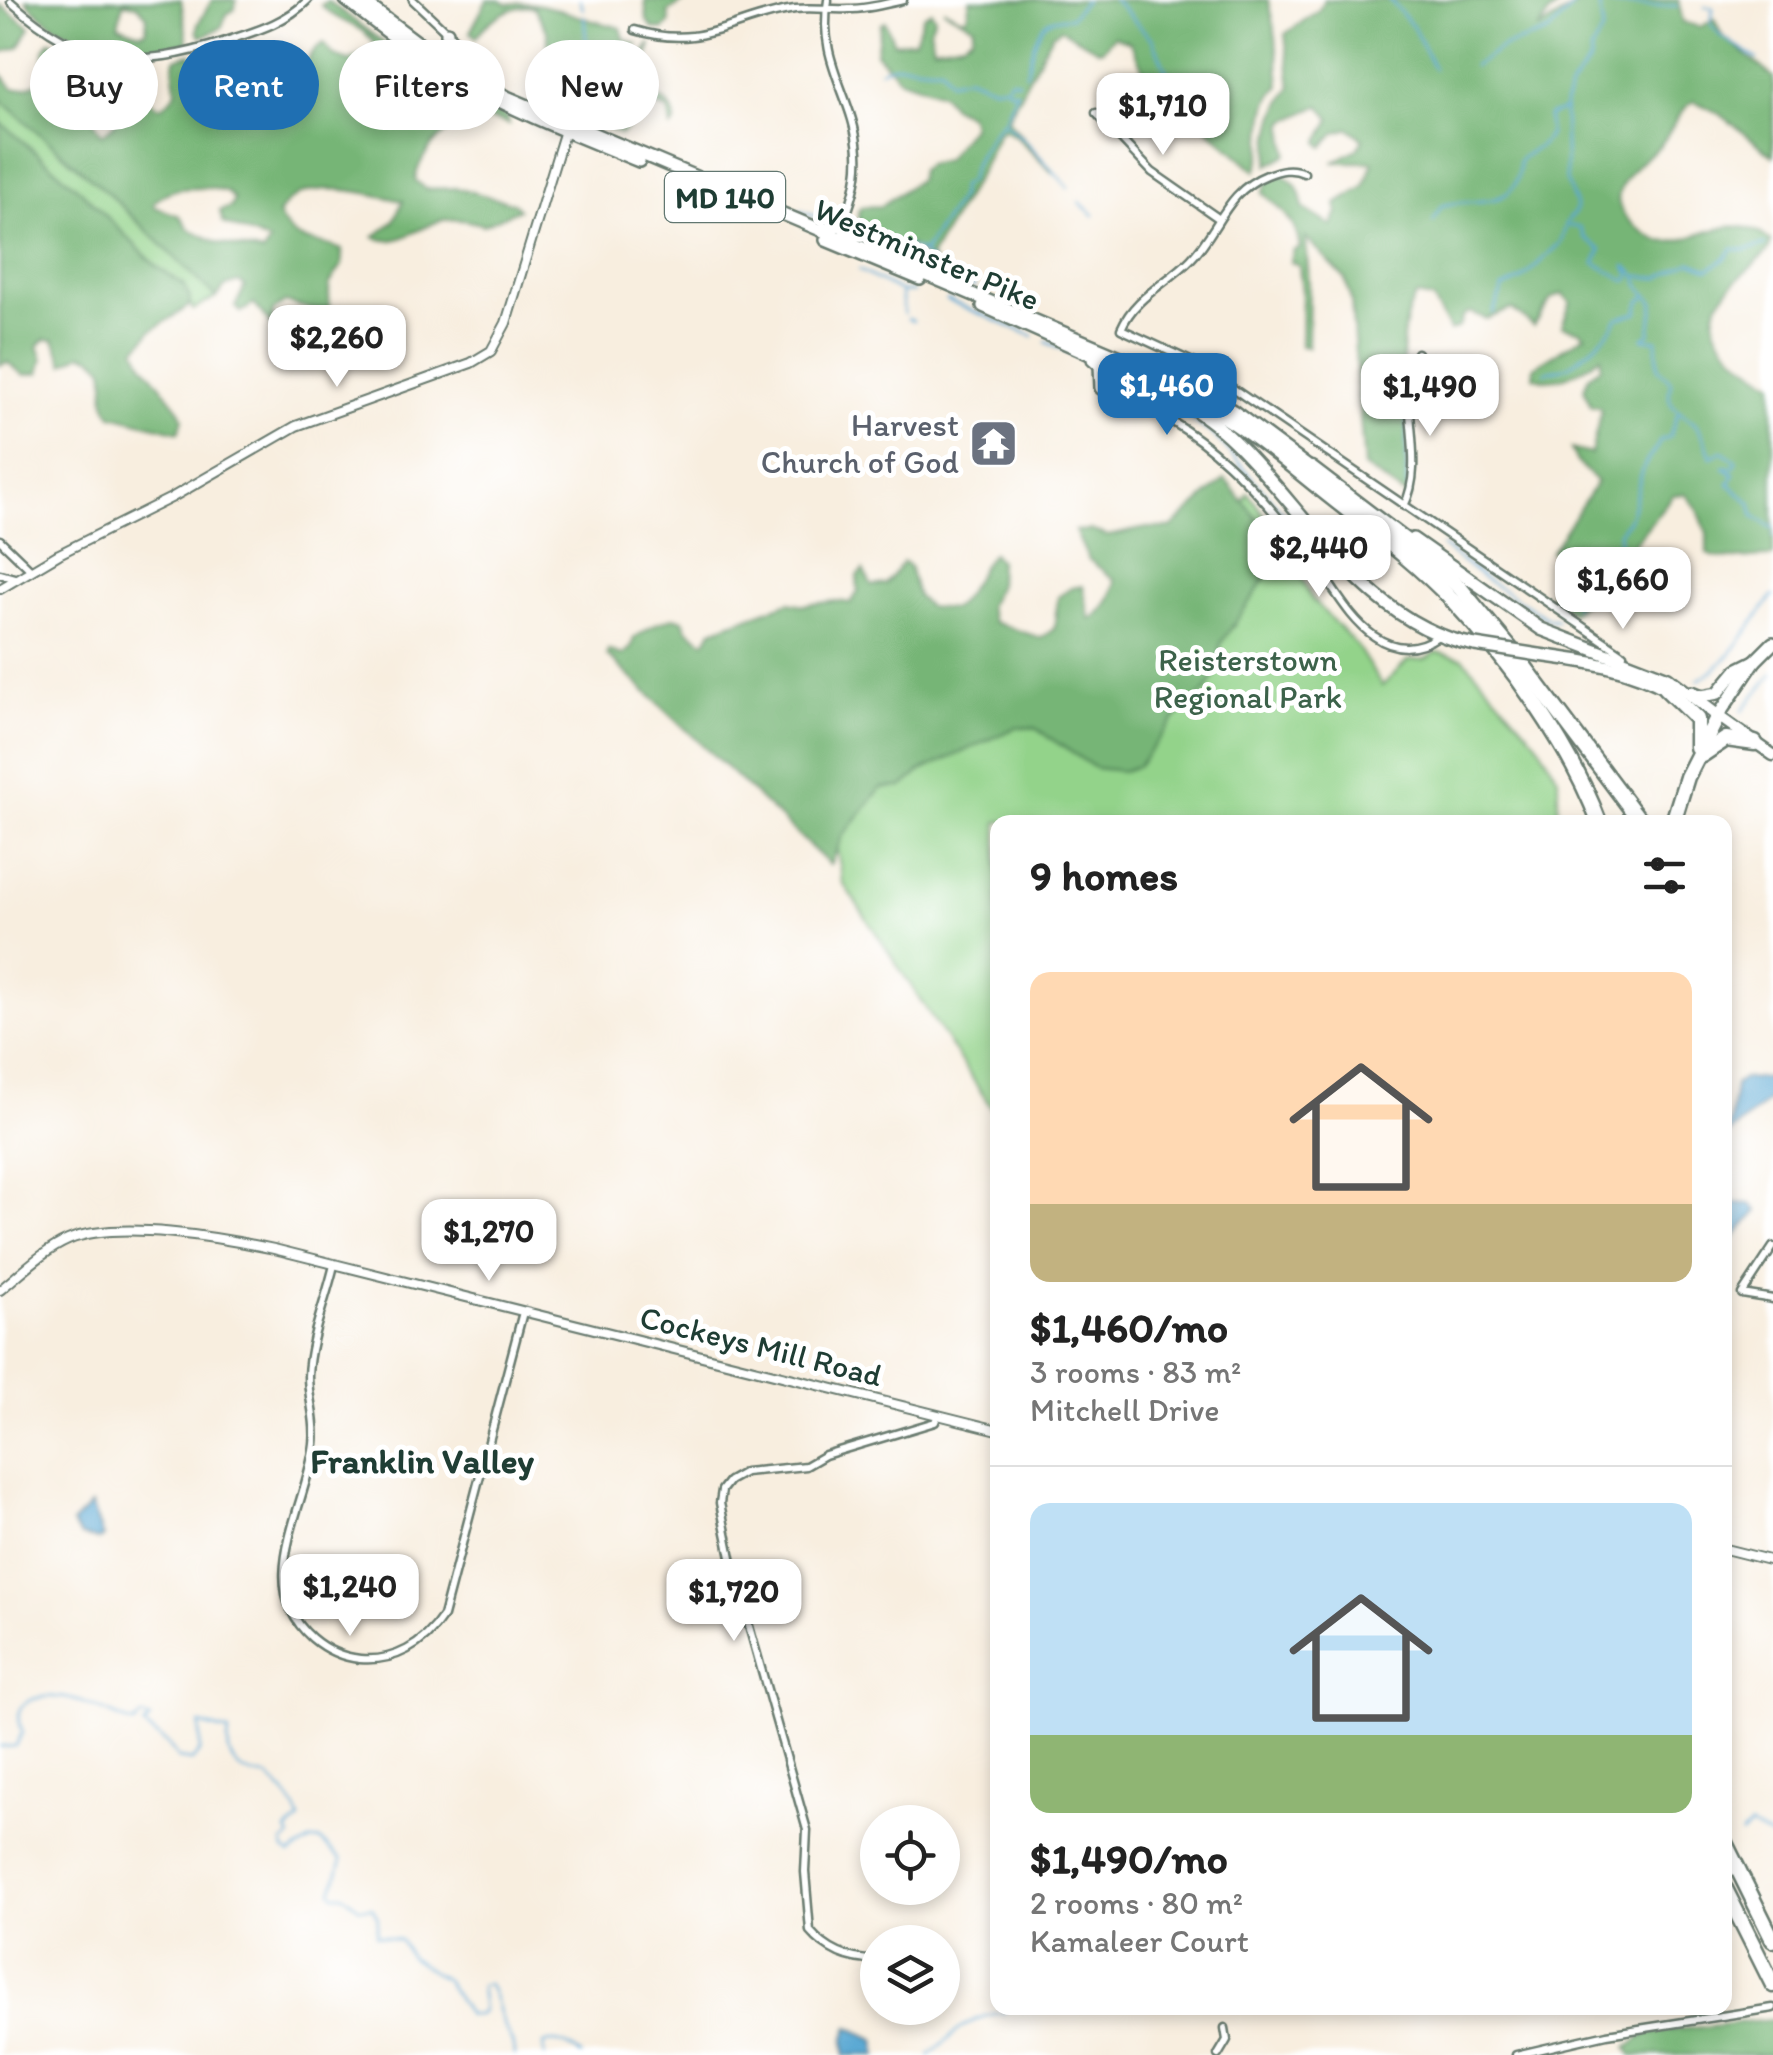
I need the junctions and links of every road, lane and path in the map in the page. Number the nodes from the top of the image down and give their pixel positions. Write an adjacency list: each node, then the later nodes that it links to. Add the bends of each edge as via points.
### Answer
1 (308, 0): 6 (street, via 272,25 154,59 82,49 50,34)
2 (346, 0): 13 (highway, Westminster Pike / MD 140, via 446,72)
3 (360, 0): 10 (highway, Westminster Pike / MD 140)
4 (413, 0): 9 (street)
5 (903, 0): 7 (street, via 872,8)
6 (11, 2)
7 (827, 4): 8 (street, via 687,38); 20 (street, via 830,60 858,152)
8 (635, 30)
9 (447, 32): 11 (highway); 12 (street)
10 (412, 40)
11 (447, 40)
12 (456, 40)
13 (525, 112)
14 (1096, 113): 19 (street, via 1152,172)
15 (565, 130): 30 (street, via 506,324 490,351 296,426)
16 (575, 130): 23 (highway, Westminster Pike / MD 140)
17 (576, 130): 21 (highway, Westminster Pike / MD 140)
18 (1304, 173): 19 (street, via 1261,177 1240,190)
19 (1218, 218): 28 (street, via 1196,253 1136,304 1122,329 1197,364)
20 (844, 222): 21 (highway); 22 (highway)
21 (818, 228): 22 (highway, Westminster Pike / MD 140)
22 (855, 243): 27 (highway, Westminster Pike / MD 140, via 1196,389)
23 (1082, 350): 25 (highway, Westminster Pike / MD 140); 26 (highway, via 1100,365 1104,391)
24 (1417, 352): 28 (street, via 1411,374 1413,487)
25 (1107, 361): 35 (highway, Westminster Pike / MD 140, via 1218,426 1382,602); 47 (highway, via 1229,419 1436,585 1542,716)
26 (1114, 394): 35 (street, via 1184,428 1230,464 1365,629 1401,647)
27 (1311, 469): 36 (highway, Westminster Pike / MD 140, via 1525,620); 48 (highway, via 1460,588)
28 (1404, 506): 34 (street)
29 (0, 540): 30 (street)
30 (30, 570): 32 (street)
31 (0, 574): 32 (street)
32 (14, 578): 33 (street)
33 (0, 589)
34 (1578, 625): 36 (street); 39 (street)
35 (1438, 636): 38 (highway, Westminster Pike / MD 140, bridge)
36 (1569, 642): 38 (highway, via 1559,651); 39 (highway, Westminster Pike / MD 140); 41 (highway)
37 (1773, 643): 40 (highway)
38 (1538, 653): 41 (highway, Westminster Pike / MD 140)
39 (1622, 656): 41 (highway, via 1615,663); 42 (highway, Westminster Pike / MD 140)
40 (1756, 661): 42 (highway, via 1709,696); 43 (highway)
41 (1584, 662): 42 (highway, Westminster Pike / MD 140)
42 (1666, 683): 43 (highway, Westminster Pike / MD 140); 46 (highway, via 1697,719)
43 (1718, 716): 44 (main road, Westminster Pike / MD 140); 46 (highway)
44 (1756, 743): 45 (main road, Westminster Pike / MD 140); 46 (highway, via 1722,740)
45 (1773, 755)
46 (1696, 758): 49 (highway)
47 (1596, 815)
48 (1636, 815)
49 (1676, 815)
50 (1773, 1247): 53 (street, via 1742,1294)
51 (334, 1265): 52 (street, Cockeys Mill Road, via 227,1240 104,1232 63,1243); 54 (street, Cockeys Mill Road); 54 (street, via 308,1375 314,1448 284,1574 288,1603 304,1631 351,1658 400,1653 443,1616)
52 (0, 1290)
53 (1773, 1299)
54 (522, 1312): 55 (street, Cockeys Mill Road)
55 (937, 1417): 56 (street, Cockeys Mill Road); 62 (street, via 806,1466 745,1472 720,1497 734,1578 806,1827 810,1931)
56 (990, 1428)
57 (1732, 1551): 58 (street)
58 (1773, 1562)
59 (1732, 1858): 61 (highway)
60 (1732, 1903): 63 (highway)
61 (1773, 1940)
62 (860, 1960)
63 (1773, 1985)
64 (1769, 2009): 66 (street)
65 (1730, 2015): 69 (street)
66 (1732, 2015)
67 (1225, 2028): 68 (street)
68 (1218, 2055)
69 (1516, 2055)

